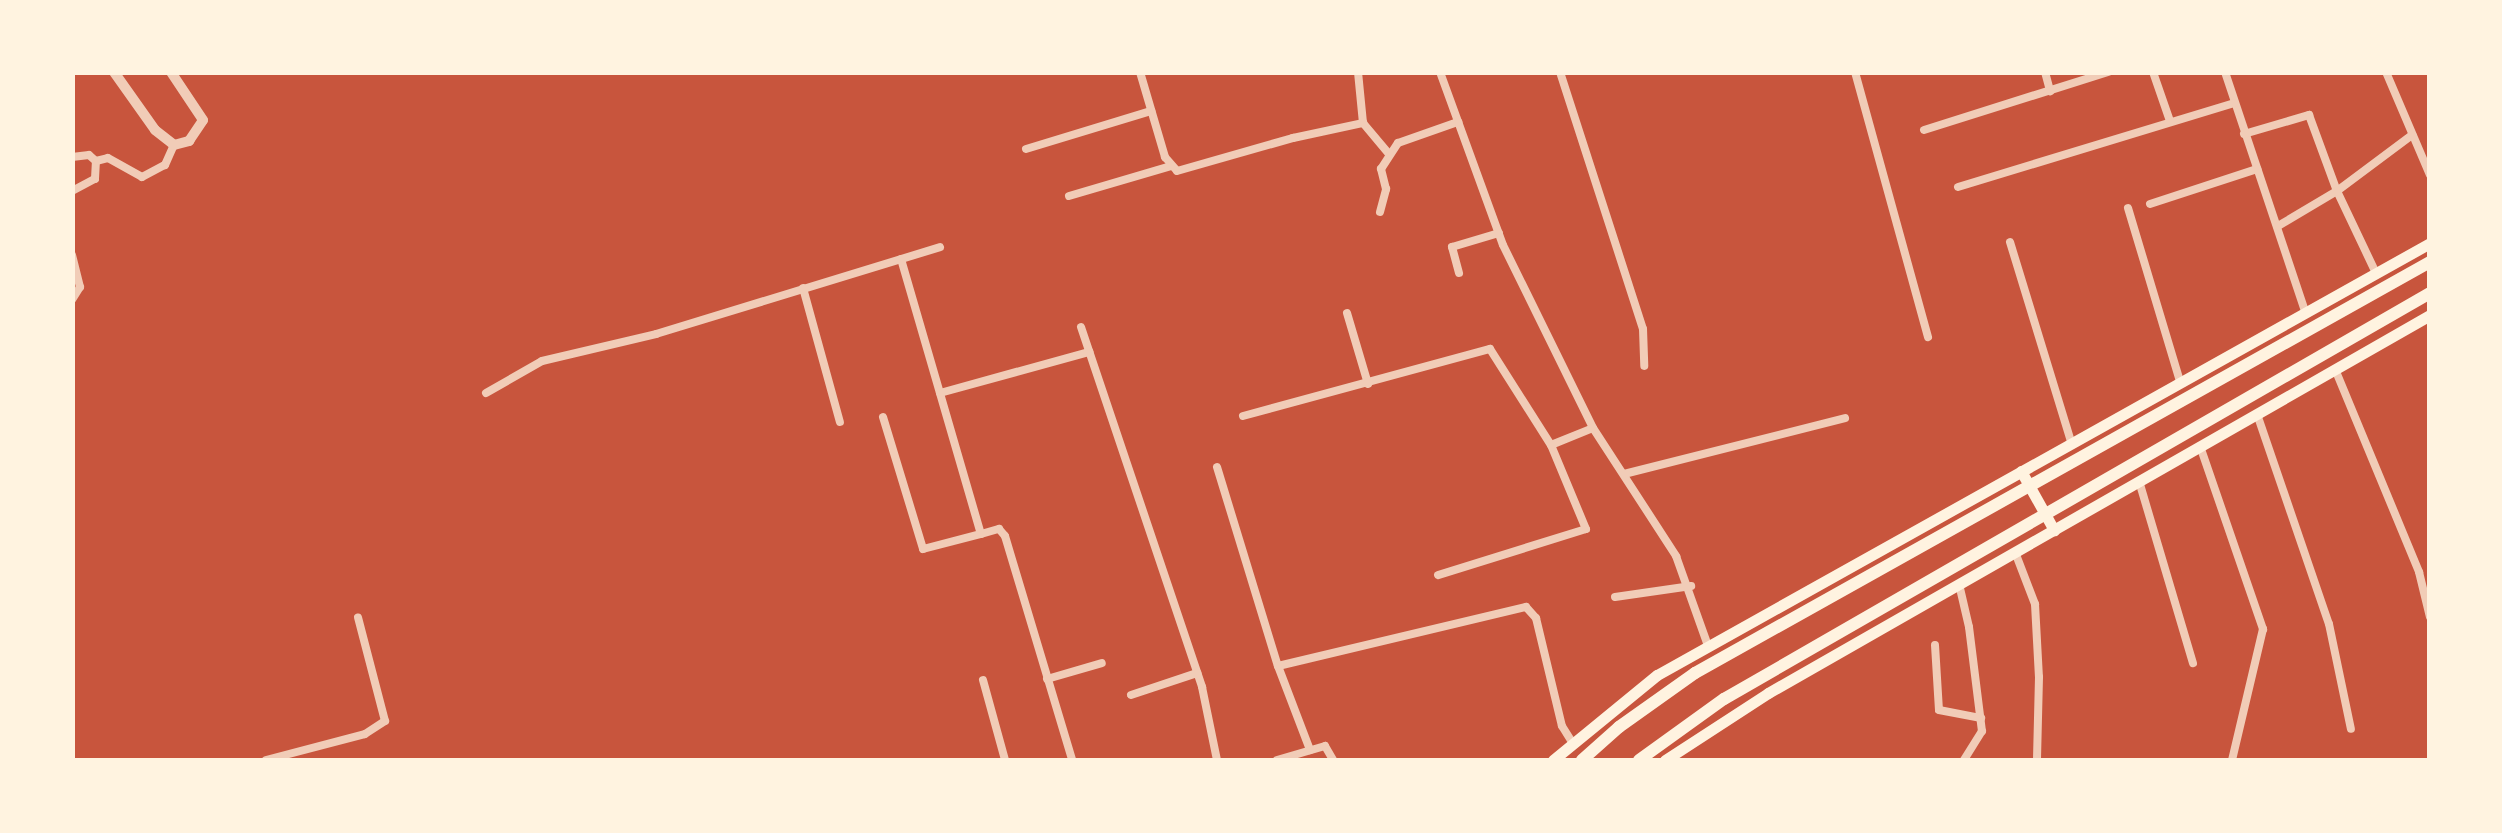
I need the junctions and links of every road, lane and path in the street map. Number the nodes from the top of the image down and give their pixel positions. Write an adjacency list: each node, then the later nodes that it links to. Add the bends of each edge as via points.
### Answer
1 (114, 72): 22 (street, via 155,130)
2 (170, 72): 22 (street, via 203,120 189,140)
3 (1140, 72): 15 (street)
4 (1358, 72): 18 (street)
5 (1440, 72): 17 (street)
6 (1560, 72): 56 (street, via 1643,329)
7 (1856, 72): 54 (street)
8 (2045, 72): 13 (street)
9 (2108, 72): 13 (street)
10 (2153, 72): 16 (street)
11 (2225, 72): 14 (street)
12 (2386, 72): 21 (street)
13 (2050, 90): 19 (street)
14 (2234, 103): 16 (street); 20 (street)
15 (1151, 111): 23 (street); 27 (street)
16 (2170, 121): 30 (street)
17 (1458, 122): 24 (street, via 1398,143); 38 (street)
18 (1364, 123): 24 (street); 27 (street, via 1177,171)
19 (1924, 130)
20 (2244, 134): 28 (street); 32 (street, via 2308,115)
21 (2412, 135): 29 (street); 32 (street)
22 (174, 145): 26 (street, via 164,164 142,177 108,158)
23 (1026, 149)
24 (1389, 154): 36 (street)
25 (72, 157): 26 (street)
26 (96, 162): 31 (street, via 95,179)
27 (1170, 166): 33 (street)
28 (2257, 169): 34 (street); 37 (street)
29 (2430, 174)
30 (1958, 187)
31 (72, 191)
32 (2337, 191): 37 (street); 46 (street)
33 (1069, 196)
34 (2150, 204)
35 (2128, 208): 58 (street)
36 (1380, 212)
37 (2278, 226): 50 (street)
38 (1499, 233): 45 (street, via 1452,247); 67 (street)
39 (2010, 242): 68 (street)
40 (2430, 243): 46 (main road)
41 (940, 247): 43 (street)
42 (72, 255): 49 (street, via 80,287)
43 (901, 259): 47 (street); 60 (street)
44 (2430, 262): 104 (highway, via 1695,673)
45 (1459, 272)
46 (2376, 273): 50 (main road)
47 (803, 288): 61 (street, via 542,361); 66 (street)
48 (2430, 293): 105 (highway, via 1724,699)
49 (72, 300)
50 (2304, 311): 58 (main road)
51 (1348, 312): 59 (street)
52 (2430, 316): 57 (main road)
53 (1081, 327): 55 (street)
54 (1928, 337)
55 (1089, 352): 60 (street); 89 (street)
56 (1644, 366)
57 (2335, 369): 62 (main road); 83 (street, via 2419,572)
58 (2180, 381): 68 (main road)
59 (1368, 384): 63 (street); 69 (street, via 1488,348)
60 (940, 392): 76 (street)
61 (486, 393)
62 (2256, 414): 70 (main road); 94 (street, via 2329,624)
63 (1243, 416)
64 (883, 417): 76 (street, via 923,549)
65 (1845, 418): 73 (street)
66 (840, 422)
67 (1593, 428): 69 (street); 73 (street)
68 (2071, 442): 72 (main road)
69 (1551, 446): 78 (street, via 1586,529)
70 (2200, 446): 74 (main road); 109 (street, via 2264,629)
71 (1217, 467): 88 (street)
72 (2020, 471): 75 (main road); 85 (main road)
73 (1624, 474): 80 (street)
74 (2139, 481): 75 (main road); 86 (street)
75 (2054, 530): 77 (main road)
76 (982, 534): 90 (street, via 999,530 1005,536)
77 (2014, 552): 79 (main road); 108 (street, via 2034,604)
78 (1438, 574)
79 (1959, 584): 93 (street); 106 (main road)
80 (1690, 586): 81 (street); 85 (street)
81 (1616, 597)
82 (358, 617): 97 (street, via 385,721 365,734)
83 (2430, 618)
84 (1935, 645): 93 (street, via 1938,710)
85 (1708, 646): 95 (main road, via 1657,674)
86 (2194, 662)
87 (1102, 663): 90 (street)
88 (1278, 666): 95 (street, via 1526,608 1536,618 1562,726); 96 (street)
89 (1197, 673): 92 (street); 100 (street)
90 (1047, 679): 99 (street)
91 (983, 680): 98 (street)
92 (1131, 695)
93 (1981, 718): 107 (street, via 1982,731)
94 (2351, 728)
95 (1572, 742): 103 (main road)
96 (1310, 750): 101 (street); 102 (street, via 1325,746)
97 (266, 760)
98 (1005, 760)
99 (1072, 760)
100 (1216, 760)
101 (1277, 760)
102 (1333, 760)
103 (1553, 760)
104 (1582, 760)
105 (1639, 760)
106 (1666, 760)
107 (1964, 760)
108 (2037, 760)
109 (2232, 760)

